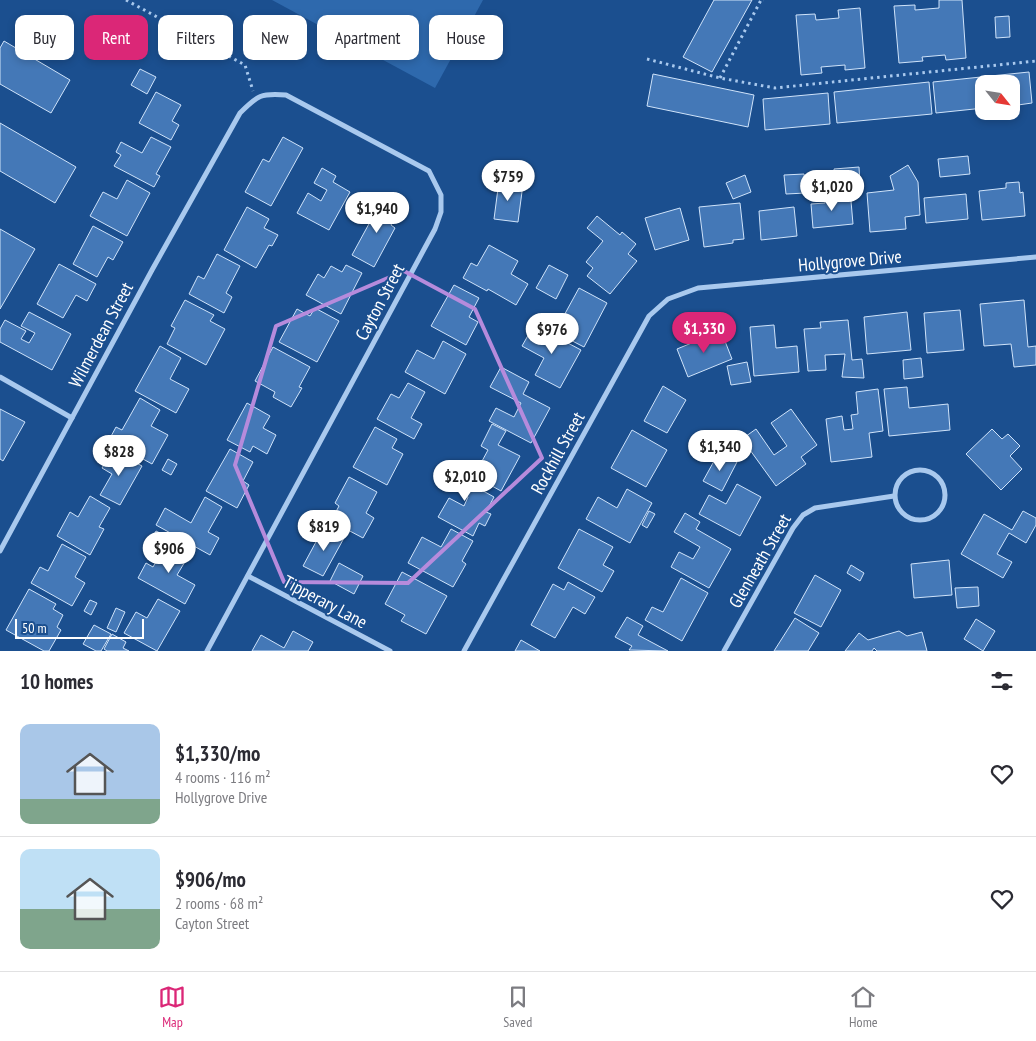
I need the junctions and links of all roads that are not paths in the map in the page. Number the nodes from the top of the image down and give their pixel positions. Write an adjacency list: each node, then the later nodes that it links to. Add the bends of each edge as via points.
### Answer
1 (255, 98): 5 (street, Wilmerdean Street, via 240,113); 8 (street, Cayton Street, via 268,94 286,95 428,171 441,195 441,212 435,229)
2 (1036, 257): 3 (street, Hollygrove Drive, via 698,288)
3 (668, 299): 11 (street, Rockhill Street, via 649,316)
4 (0, 378): 5 (street)
5 (72, 418): 7 (street, Wilmerdean Street)
6 (894, 496): 6 (street, via 902,513 911,519 921,520 938,512 944,504 945,494 937,476 919,469 901,478); 12 (street, Glenheath Street, via 816,508 803,515)
7 (0, 551)
8 (248, 576): 9 (street, Cayton Street); 10 (street, Tipperary Lane)
9 (207, 651)
10 (390, 651)
11 (464, 651)
12 (724, 651)

